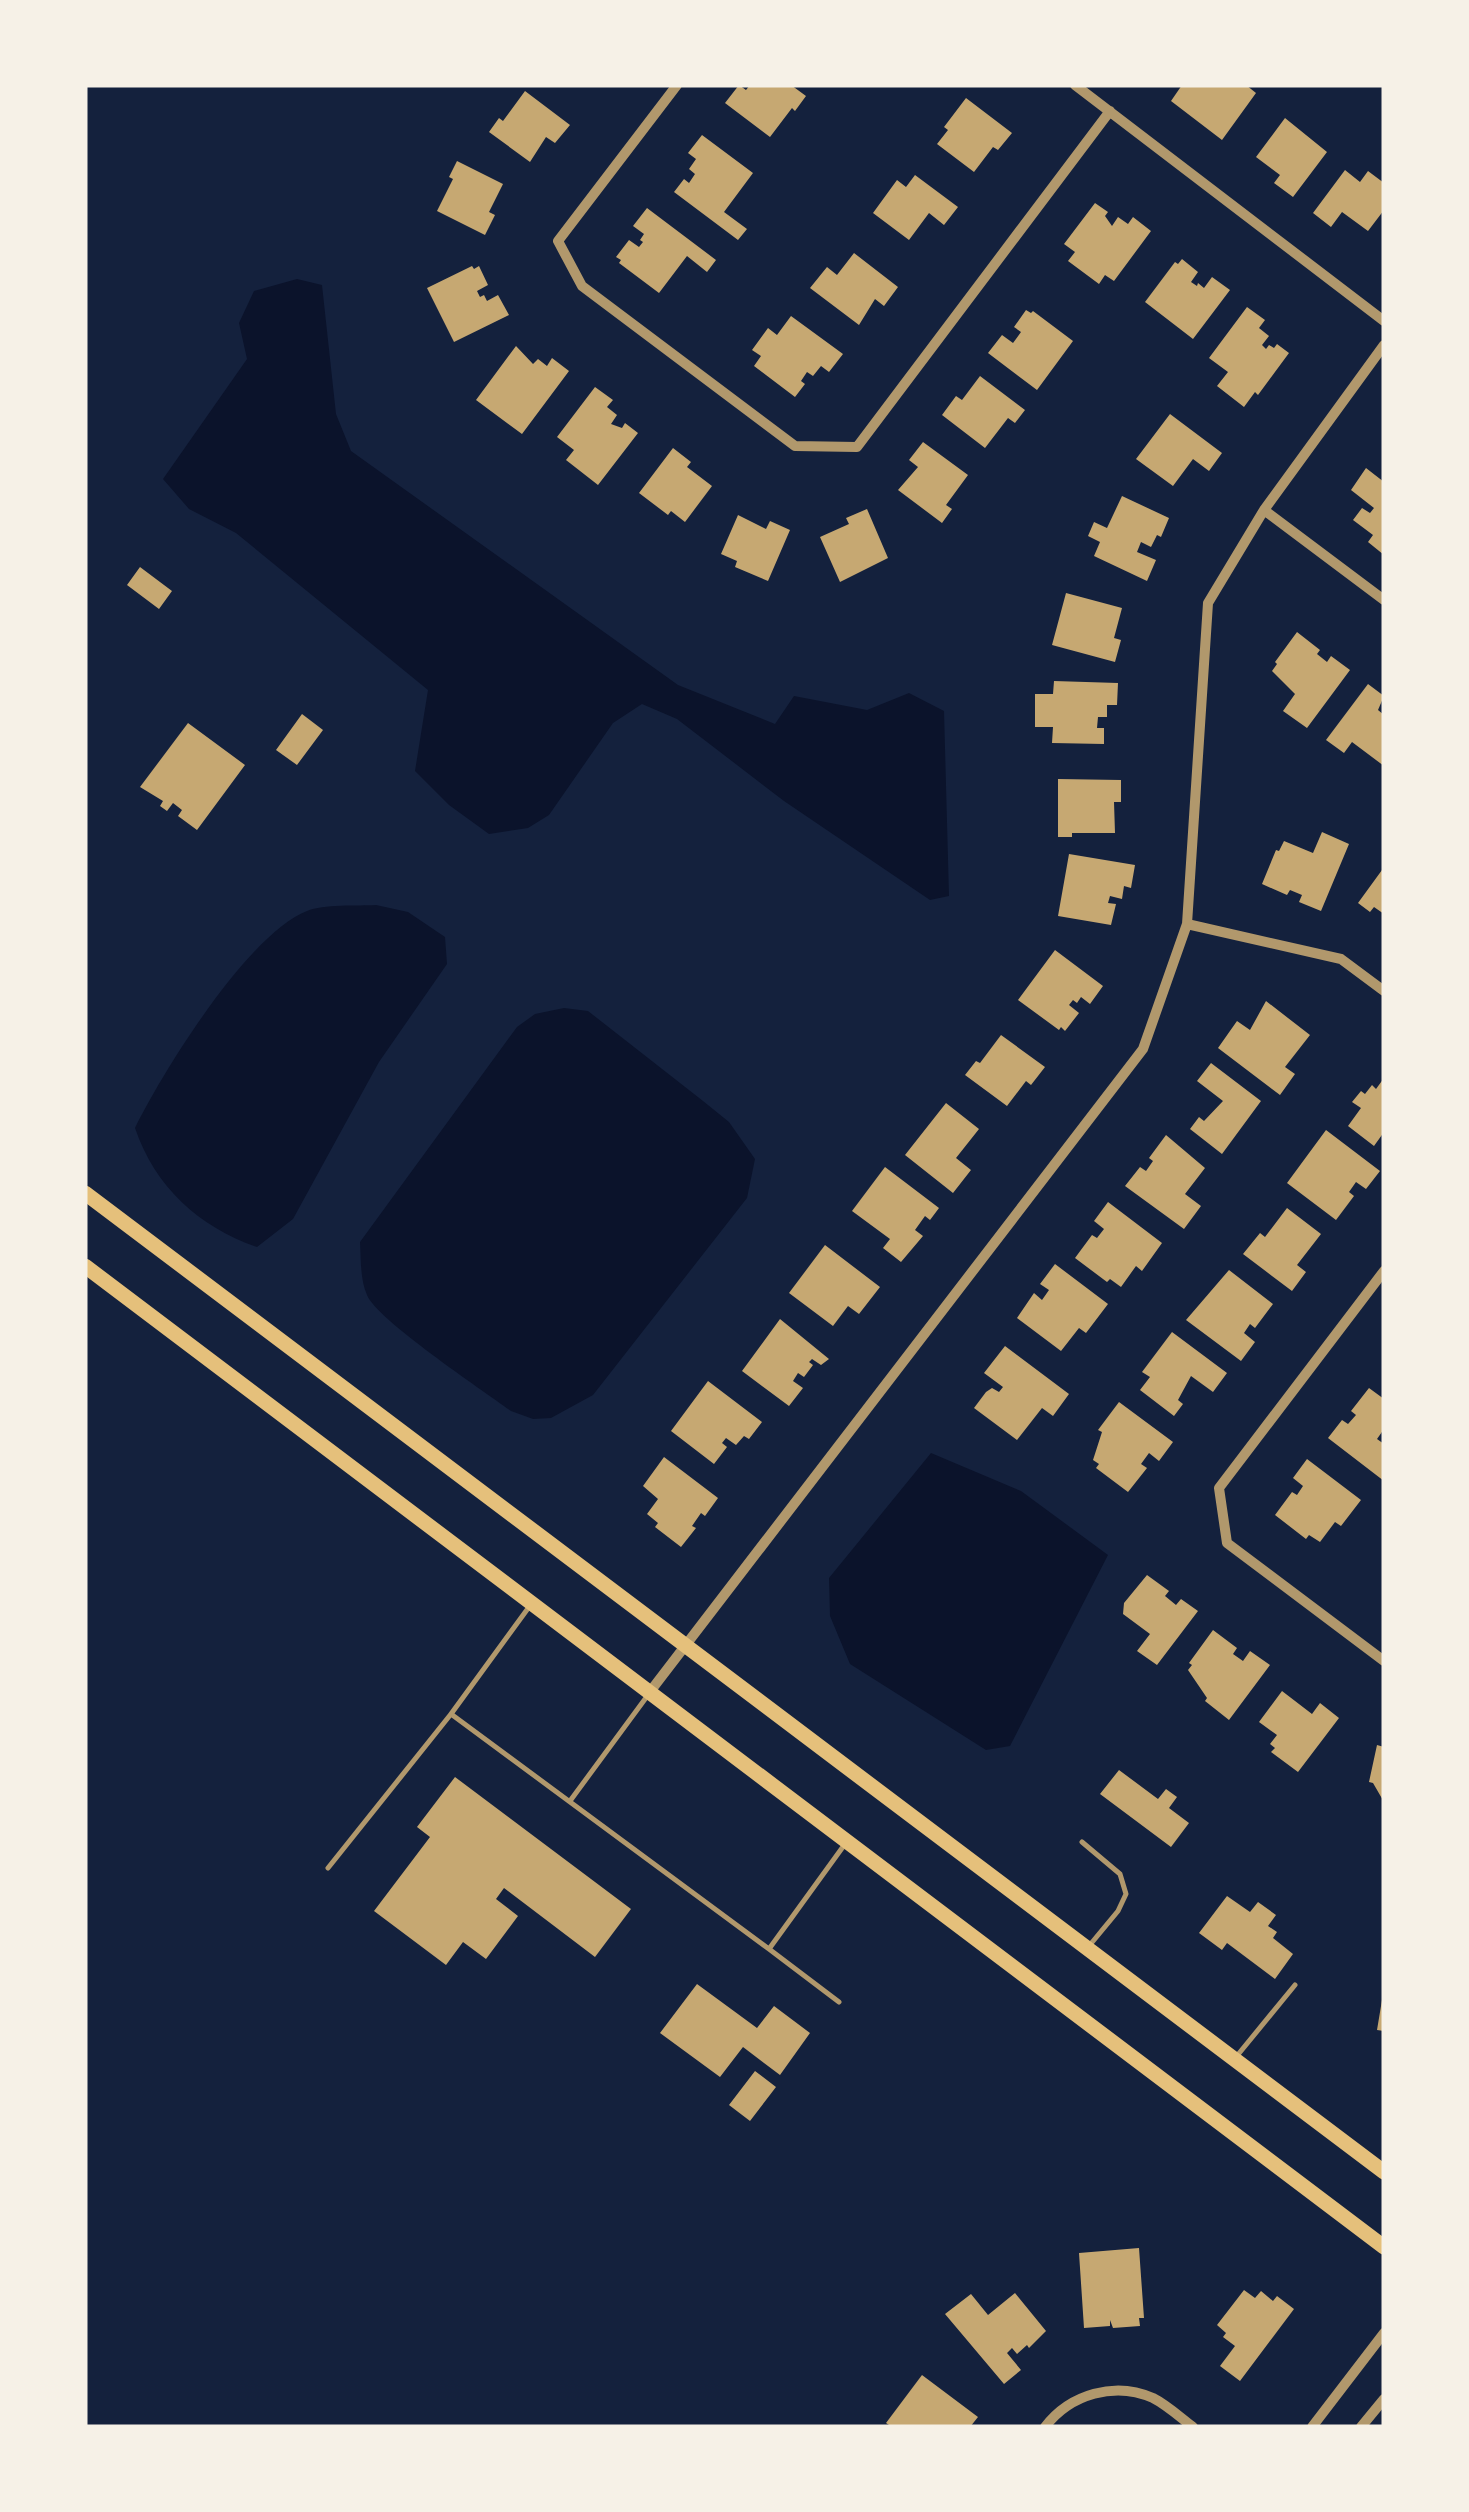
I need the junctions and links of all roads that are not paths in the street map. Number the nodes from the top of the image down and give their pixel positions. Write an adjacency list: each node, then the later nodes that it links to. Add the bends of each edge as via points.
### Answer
1 (677, 85): 3 (street, via 558,241 582,286 795,446 857,447)
2 (1076, 85): 3 (street)
3 (1110, 111): 4 (street)
4 (1384, 321)
5 (1384, 345): 6 (street)
6 (1264, 510): 7 (street); 8 (street, via 1208,603)
7 (1384, 600)
8 (1188, 924): 9 (street, via 1342,959); 14 (street, via 1144,1049)
9 (1384, 991)
10 (85, 1194): 14 (main road)
11 (85, 1266): 13 (main road)
12 (1384, 1271): 15 (street, via 1219,1488 1227,1543)
13 (532, 1604): 16 (main road); 17 (lane)
14 (685, 1645): 16 (street); 22 (main road)
15 (1384, 1661)
16 (649, 1693): 18 (lane); 19 (main road)
17 (451, 1714): 18 (lane); 21 (lane)
18 (570, 1801): 23 (lane)
19 (846, 1841): 23 (lane); 28 (main road)
20 (1082, 1842): 22 (lane, via 1120,1874 1126,1894)
21 (328, 1868)
22 (1087, 1948): 26 (main road)
23 (769, 1949): 25 (lane)
24 (1295, 1985): 26 (lane)
25 (839, 2002)
26 (1234, 2059): 27 (main road)
27 (1384, 2172)
28 (1384, 2247)
29 (1384, 2334): 33 (street)
30 (1384, 2399): 34 (street)
31 (1044, 2427): 32 (street, via 1073,2400 1126,2390 1155,2399)
32 (1193, 2427)
33 (1312, 2427)
34 (1361, 2427)

